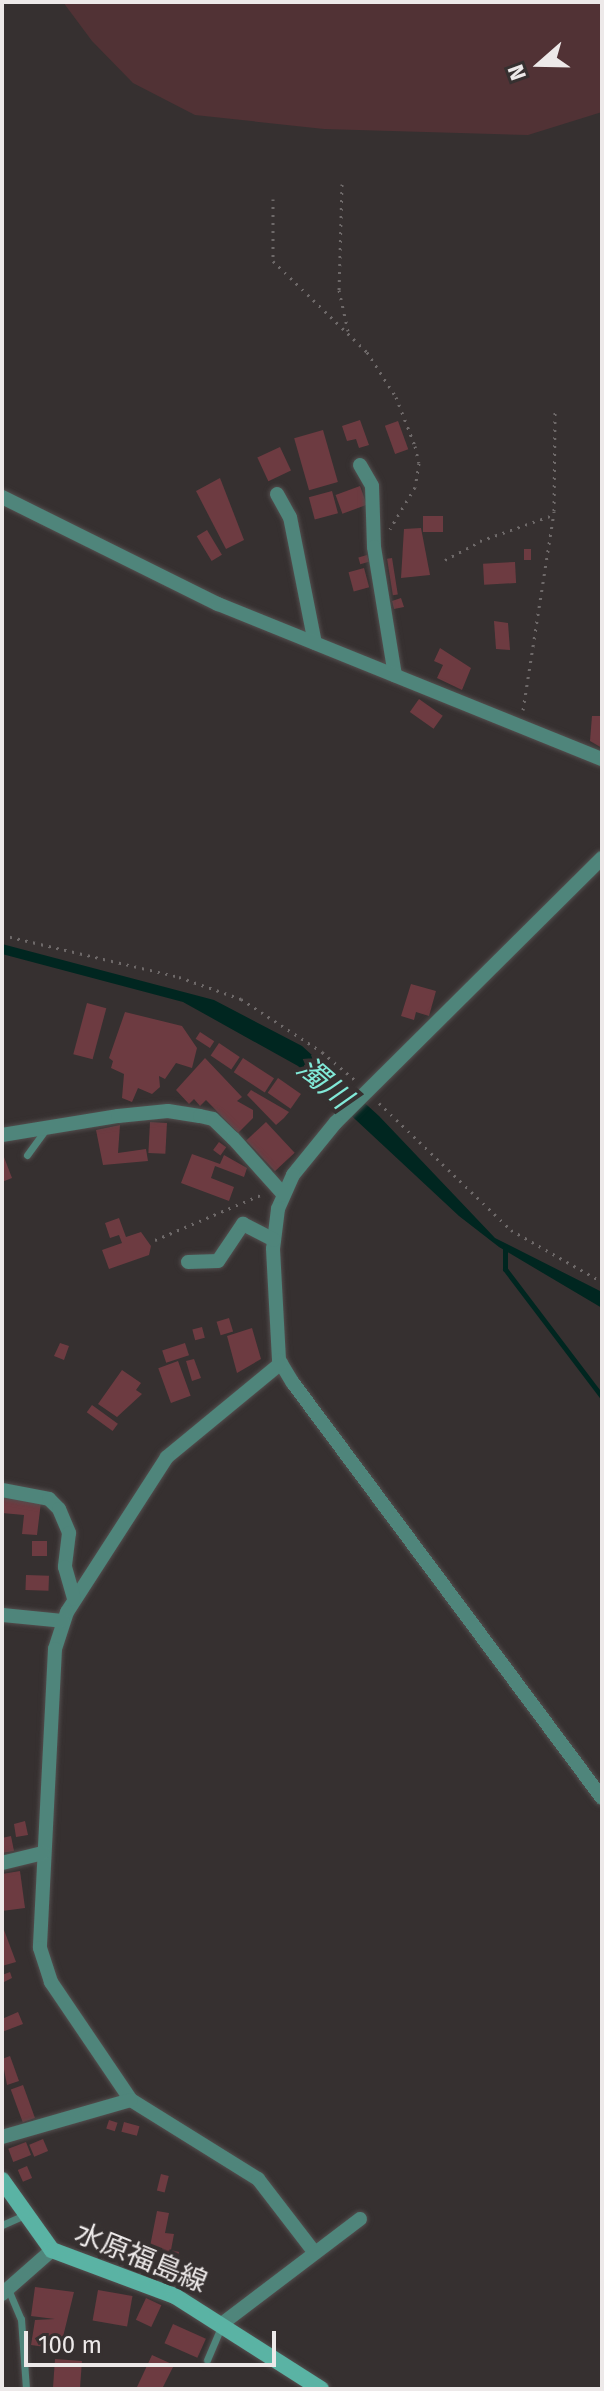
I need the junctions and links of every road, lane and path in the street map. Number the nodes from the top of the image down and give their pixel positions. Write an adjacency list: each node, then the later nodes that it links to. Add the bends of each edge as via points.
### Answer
1 (342, 184): 3 (path, via 339,290)
2 (273, 199): 3 (path, via 273,261)
3 (348, 334): 9 (path, via 396,397 419,463 415,487)
4 (555, 411): 8 (path)
5 (360, 465): 9 (street, via 372,486)
6 (277, 494): 11 (street, via 290,517)
7 (2, 497): 11 (street, via 218,604)
8 (553, 515): 10 (path); 13 (path)
9 (374, 547): 12 (street)
10 (445, 560)
11 (315, 643): 12 (street)
12 (395, 675): 13 (street)
13 (520, 726): 14 (street)
14 (602, 759)
15 (602, 858): 17 (street)
16 (2, 935): 17 (path, via 179,977 241,999 322,1052)
17 (366, 1093): 21 (street); 25 (path, via 511,1230)
18 (47, 1127): 19 (street); 20 (lane); 21 (street, via 168,1111 213,1119)
19 (2, 1135)
20 (27, 1155)
21 (281, 1192): 22 (path); 23 (street)
22 (155, 1240)
23 (274, 1240): 24 (street, via 243,1224 218,1261); 26 (street)
24 (188, 1262)
25 (602, 1282)
26 (281, 1363): 28 (street, via 167,1457); 31 (street)
27 (2, 1490): 28 (street, via 49,1499 59,1509 69,1533 65,1567)
28 (74, 1599): 30 (street)
29 (2, 1615): 30 (street)
30 (63, 1621): 32 (street, via 55,1649)
31 (602, 1798)
32 (43, 1853): 33 (street); 34 (street, via 44,1968)
33 (2, 1863)
34 (131, 2100): 35 (street); 41 (street, via 258,2179)
35 (2, 2137)
36 (2, 2180): 37 (main road, 水原福島線)
37 (24, 2215): 39 (lane); 40 (main road, 水原福島線)
38 (360, 2219): 41 (street)
39 (2, 2225)
40 (52, 2250): 42 (street); 43 (main road, 水原福島線, via 175,2296)
41 (315, 2253): 43 (street)
42 (5, 2292): 45 (lane, via 21,2319)
43 (223, 2323): 44 (lane); 46 (main road, 水原福島線)
44 (207, 2360)
45 (26, 2389)
46 (321, 2389)

